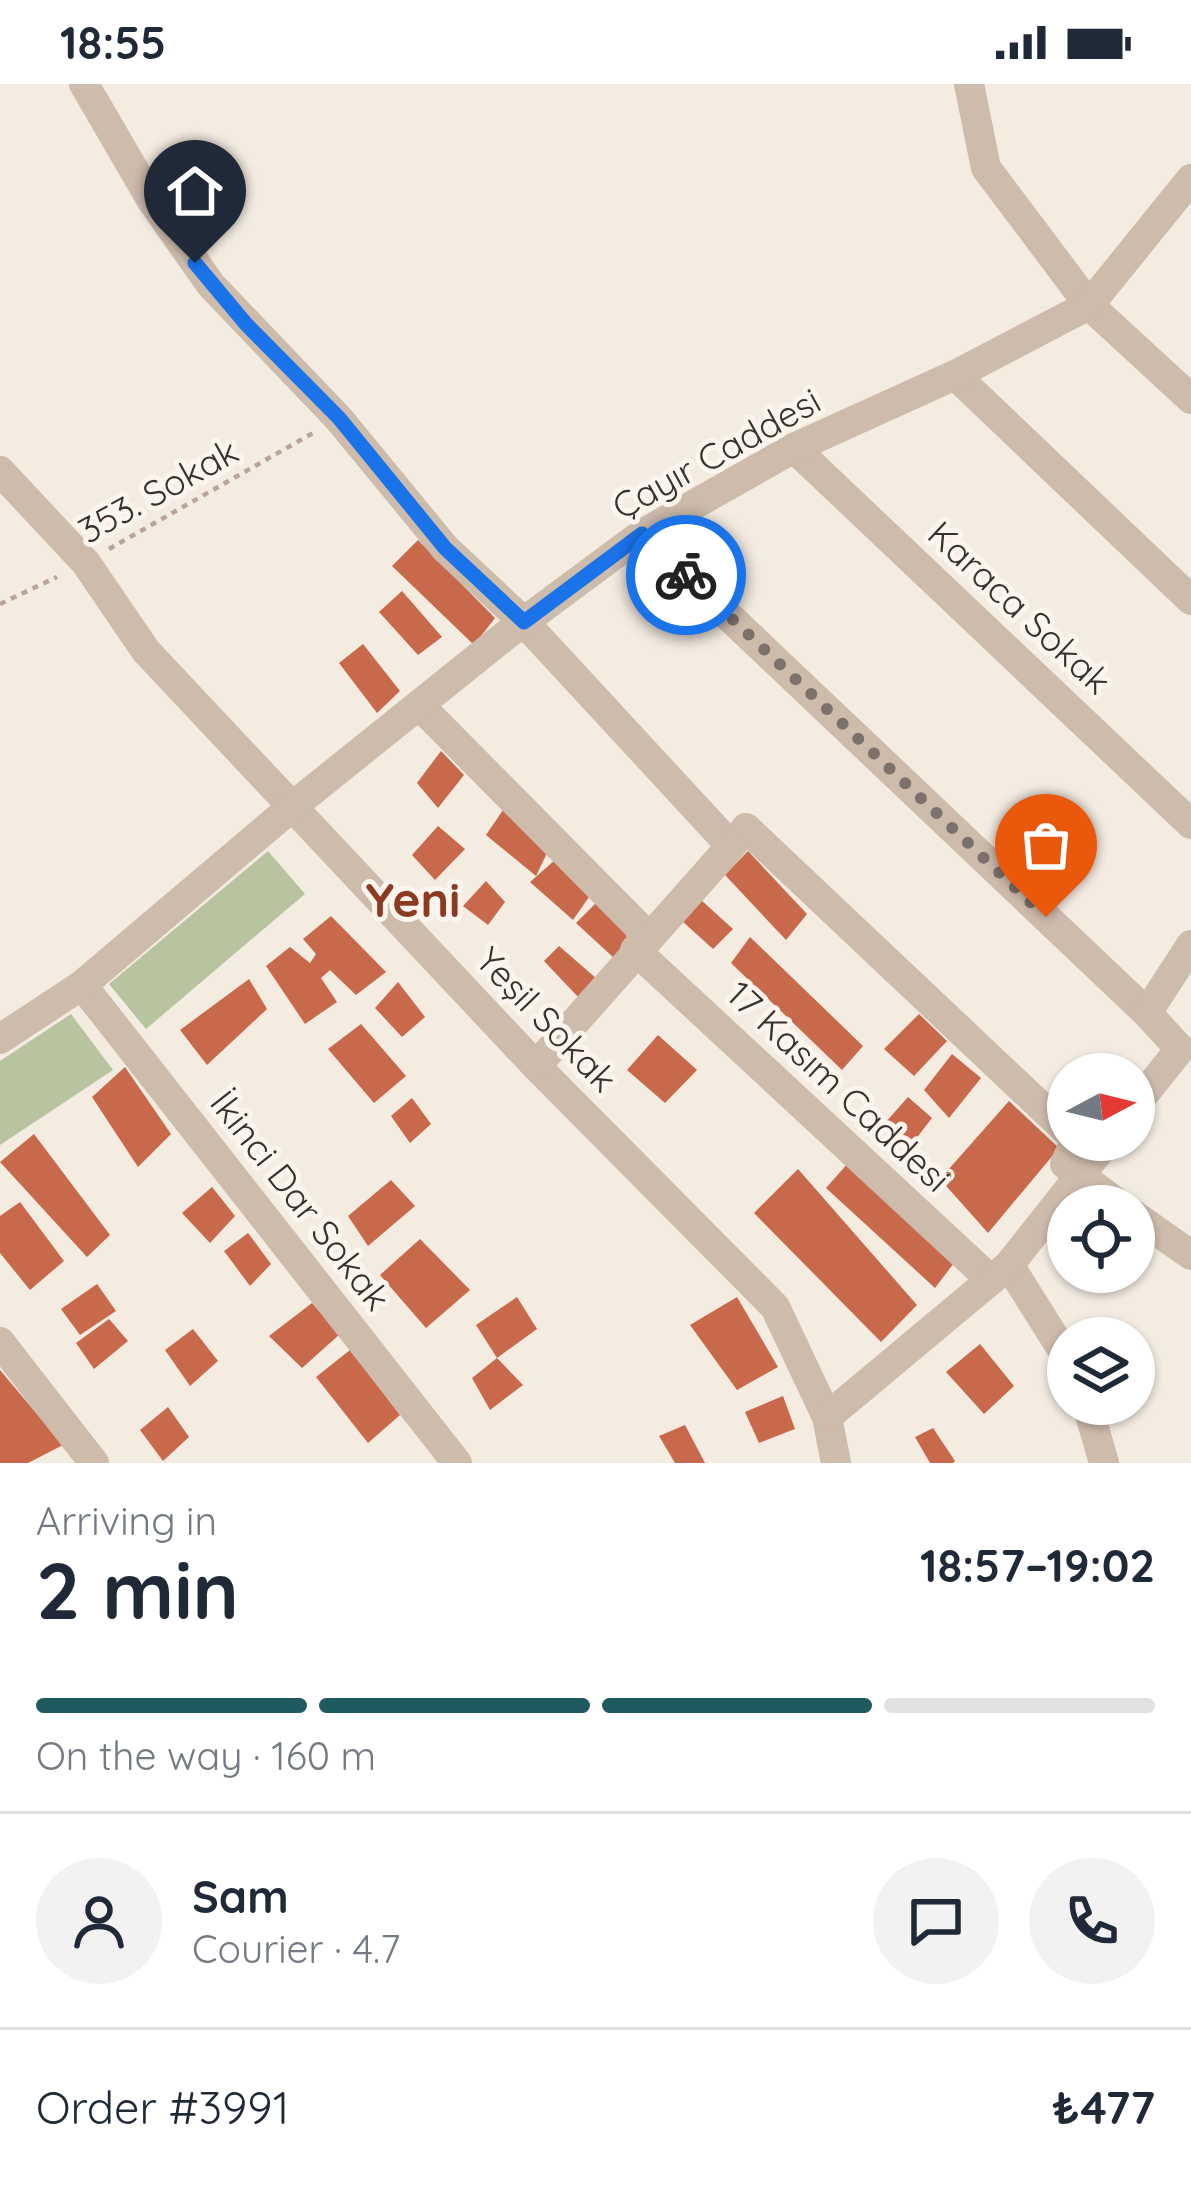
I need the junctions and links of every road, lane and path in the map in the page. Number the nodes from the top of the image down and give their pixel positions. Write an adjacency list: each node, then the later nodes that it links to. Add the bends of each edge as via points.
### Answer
1 (84, 84): 7 (street, via 211,285)
2 (969, 84): 4 (street, via 986,168)
3 (1191, 179): 4 (street, Çayır Caddesi)
4 (1090, 305): 5 (street, Çayır Caddesi); 6 (street)
5 (955, 375): 8 (street, Çayır Caddesi); 12 (street)
6 (1191, 399)
7 (339, 418): 11 (path, 353. Sokak); 14 (street, via 445,548)
8 (794, 448): 10 (street, Çayır Caddesi); 17 (street, Karaca Sokak)
9 (0, 472): 11 (street, Yeşil Sokak)
10 (642, 534): 14 (street, Çayır Caddesi); 22 (street)
11 (86, 562): 13 (path, 353. Sokak); 16 (street, Yeşil Sokak, via 146,651)
12 (1191, 600)
13 (0, 604)
14 (524, 622): 15 (street, Çayır Caddesi); 18 (street)
15 (420, 706): 16 (street, Çayır Caddesi); 19 (street, 17 Kasım Caddesi, via 638,926)
16 (293, 806): 21 (street, Çayır Caddesi); 25 (street, Yeşil Sokak)
17 (1191, 824)
18 (730, 846): 19 (street); 27 (street, via 746,827)
19 (640, 945): 25 (street); 34 (street, 17 Kasım Caddesi)
20 (1191, 945): 22 (street)
21 (82, 986): 23 (street, Çayır Caddesi); 40 (street, İkinci Dar Sokak)
22 (1147, 1013): 24 (street)
23 (0, 1039)
24 (1186, 1053): 26 (street)
25 (536, 1066): 37 (street, Yeşil Sokak, via 776,1307)
26 (1155, 1085)
27 (1047, 1112)
28 (1066, 1161): 30 (street)
29 (1092, 1161): 30 (street)
30 (1079, 1177): 31 (street); 34 (street)
31 (1091, 1185)
32 (1155, 1230): 33 (street)
33 (1191, 1255)
34 (1000, 1272): 35 (street, 17 Kasım Caddesi); 37 (street)
35 (1047, 1332)
36 (0, 1342): 39 (street)
37 (826, 1417): 41 (street, Yeşil Sokak)
38 (1093, 1425): 42 (street)
39 (81, 1459)
40 (458, 1463)
41 (836, 1463)
42 (1103, 1463)

